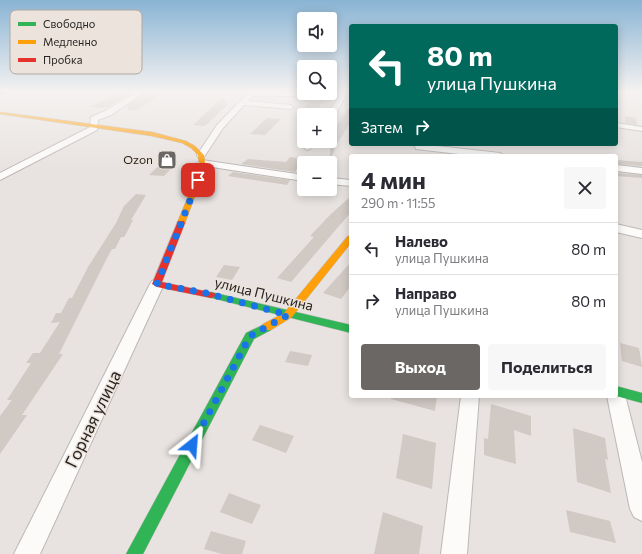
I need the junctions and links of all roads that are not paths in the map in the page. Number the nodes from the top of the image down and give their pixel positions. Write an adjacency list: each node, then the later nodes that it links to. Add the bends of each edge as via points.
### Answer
1 (28, 117): 5 (main road)
2 (99, 117): 5 (street, via 94,119)
3 (230, 117): 9 (street, via 220,127)
4 (618, 125): 6 (street)
5 (94, 126): 9 (main road, via 171,138 193,147); 12 (street)
6 (642, 129)
7 (420, 146): 8 (street)
8 (484, 154)
9 (202, 159): 13 (street); 19 (main road, via 198,180)
10 (618, 168): 11 (street)
11 (642, 171)
12 (0, 177)
13 (297, 177)
14 (337, 182): 15 (street)
15 (349, 183)
16 (618, 228): 17 (street)
17 (642, 234)
18 (349, 240): 20 (main road)
19 (157, 284): 20 (main road, улица Пушкина, via 206,293); 27 (street, Горная улица)
20 (288, 315): 21 (main road, улица Пушкина); 28 (main road, via 250,336)
21 (349, 330)
22 (618, 392): 25 (main road)
23 (470, 398): 29 (street)
24 (617, 398): 26 (street)
25 (642, 398)
26 (642, 508)
27 (28, 554)
28 (134, 554)
29 (454, 554)

